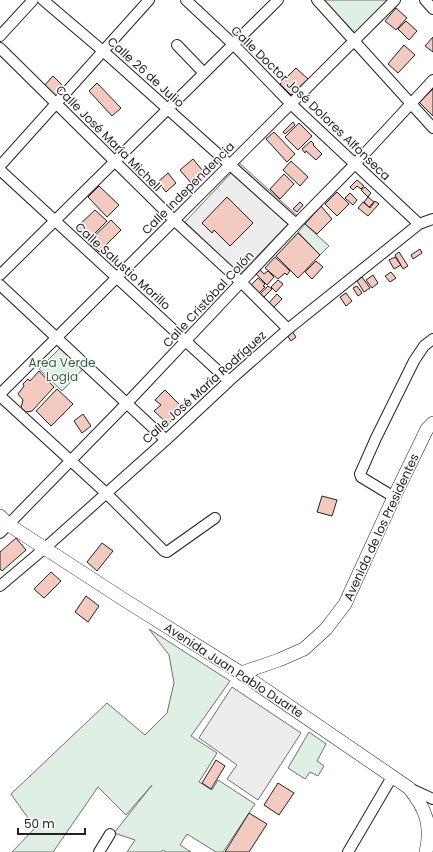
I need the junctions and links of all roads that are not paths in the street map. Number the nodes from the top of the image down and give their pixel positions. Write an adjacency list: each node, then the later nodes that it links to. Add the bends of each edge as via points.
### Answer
1 (33, 0): 10 (street)
2 (43, 0): 15 (street, Calle 26 de Julio)
3 (149, 0): 15 (street)
4 (186, 0): 12 (street, Calle Doctor José Dolores Alfonseca)
5 (278, 0): 12 (street)
6 (318, 0): 11 (street)
7 (395, 0): 11 (street, Calle Independencia)
8 (425, 0): 9 (street)
9 (433, 9)
10 (0, 36)
11 (354, 41): 18 (street); 20 (street, Calle Independencia)
12 (233, 44): 16 (street); 20 (street, Calle Doctor José Dolores Alfonseca)
13 (177, 45): 16 (street)
14 (0, 48): 19 (street, Calle José María Michell)
15 (103, 50): 19 (street); 21 (street, Calle 26 de Julio)
16 (204, 72): 21 (street)
17 (433, 80): 18 (street, Calle Cristóbal Colón)
18 (410, 103): 22 (street); 25 (street, Calle Cristóbal Colón)
19 (56, 104): 23 (street, Calle José María Michell); 26 (street)
20 (291, 104): 24 (street, Calle Independencia); 25 (street, Calle Doctor José Dolores Alfonseca)
21 (168, 108): 23 (street); 24 (street, Calle 26 de Julio)
22 (433, 128)
23 (115, 162): 29 (street, Calle José María Michell); 30 (street)
24 (230, 164): 29 (street, Calle Independencia); 31 (street, Calle 26 de Julio)
25 (355, 164): 31 (street, Calle Cristóbal Colón); 32 (street, Calle Doctor José Dolores Alfonseca)
26 (0, 166)
27 (0, 170): 30 (street, Calle Salustio Morillo)
28 (433, 219): 32 (street, Calle José María Rodríguez)
29 (174, 220): 34 (street, Calle Independencia); 35 (street, Calle José María Michell)
30 (55, 221): 33 (street); 34 (street, Calle Salustio Morillo)
31 (296, 224): 35 (street, Calle Cristóbal Colón)
32 (419, 224): 37 (street, Calle José María Rodríguez)
33 (0, 275)
34 (116, 278): 38 (street, Calle Independencia); 40 (street, Calle Salustio Morillo)
35 (241, 282): 37 (street, Calle José María Michell); 40 (street, Calle Cristóbal Colón)
36 (0, 284): 38 (street)
37 (288, 329): 41 (street, Calle José María Rodríguez)
38 (56, 337): 42 (street, Calle Independencia); 43 (street)
39 (433, 339): 48 (street, via 424,346 414,361 360,474)
40 (187, 341): 41 (street, Calle Salustio Morillo); 43 (street, Calle Cristóbal Colón)
41 (228, 381): 45 (street, Calle José María Rodríguez)
42 (0, 395): 46 (street)
43 (127, 403): 45 (street); 46 (street, Calle Cristóbal Colón)
44 (433, 423): 48 (main road, Avenida de los Presidentes, via 427,429)
45 (166, 440): 47 (street, Calle José María Rodríguez)
46 (70, 461): 47 (street); 50 (street, Calle Cristóbal Colón)
47 (106, 493): 49 (street, via 165,552); 51 (street, Calle José María Rodríguez)
48 (394, 497): 53 (main road, Avenida de los Presidentes, via 346,604 326,629 304,649)
49 (215, 518)
50 (3, 524): 51 (main road, Avenida Juan Pablo Duarte)
51 (45, 548): 52 (street, Calle José María Rodríguez); 53 (main road, Avenida Juan Pablo Duarte)
52 (0, 586)
53 (241, 673): 54 (main road, Avenida Juan Pablo Duarte)
54 (392, 777): 55 (main road, Avenida Juan Pablo Duarte); 60 (street)
55 (409, 788): 56 (street); 58 (main road, Avenida Juan Pablo Duarte, via 425,813)
56 (433, 799)
57 (110, 834): 59 (street)
58 (432, 835): 61 (main road, Avenida Juan Pablo Duarte); 62 (street)
59 (99, 852)
60 (348, 852)
61 (426, 852)
62 (430, 852)

